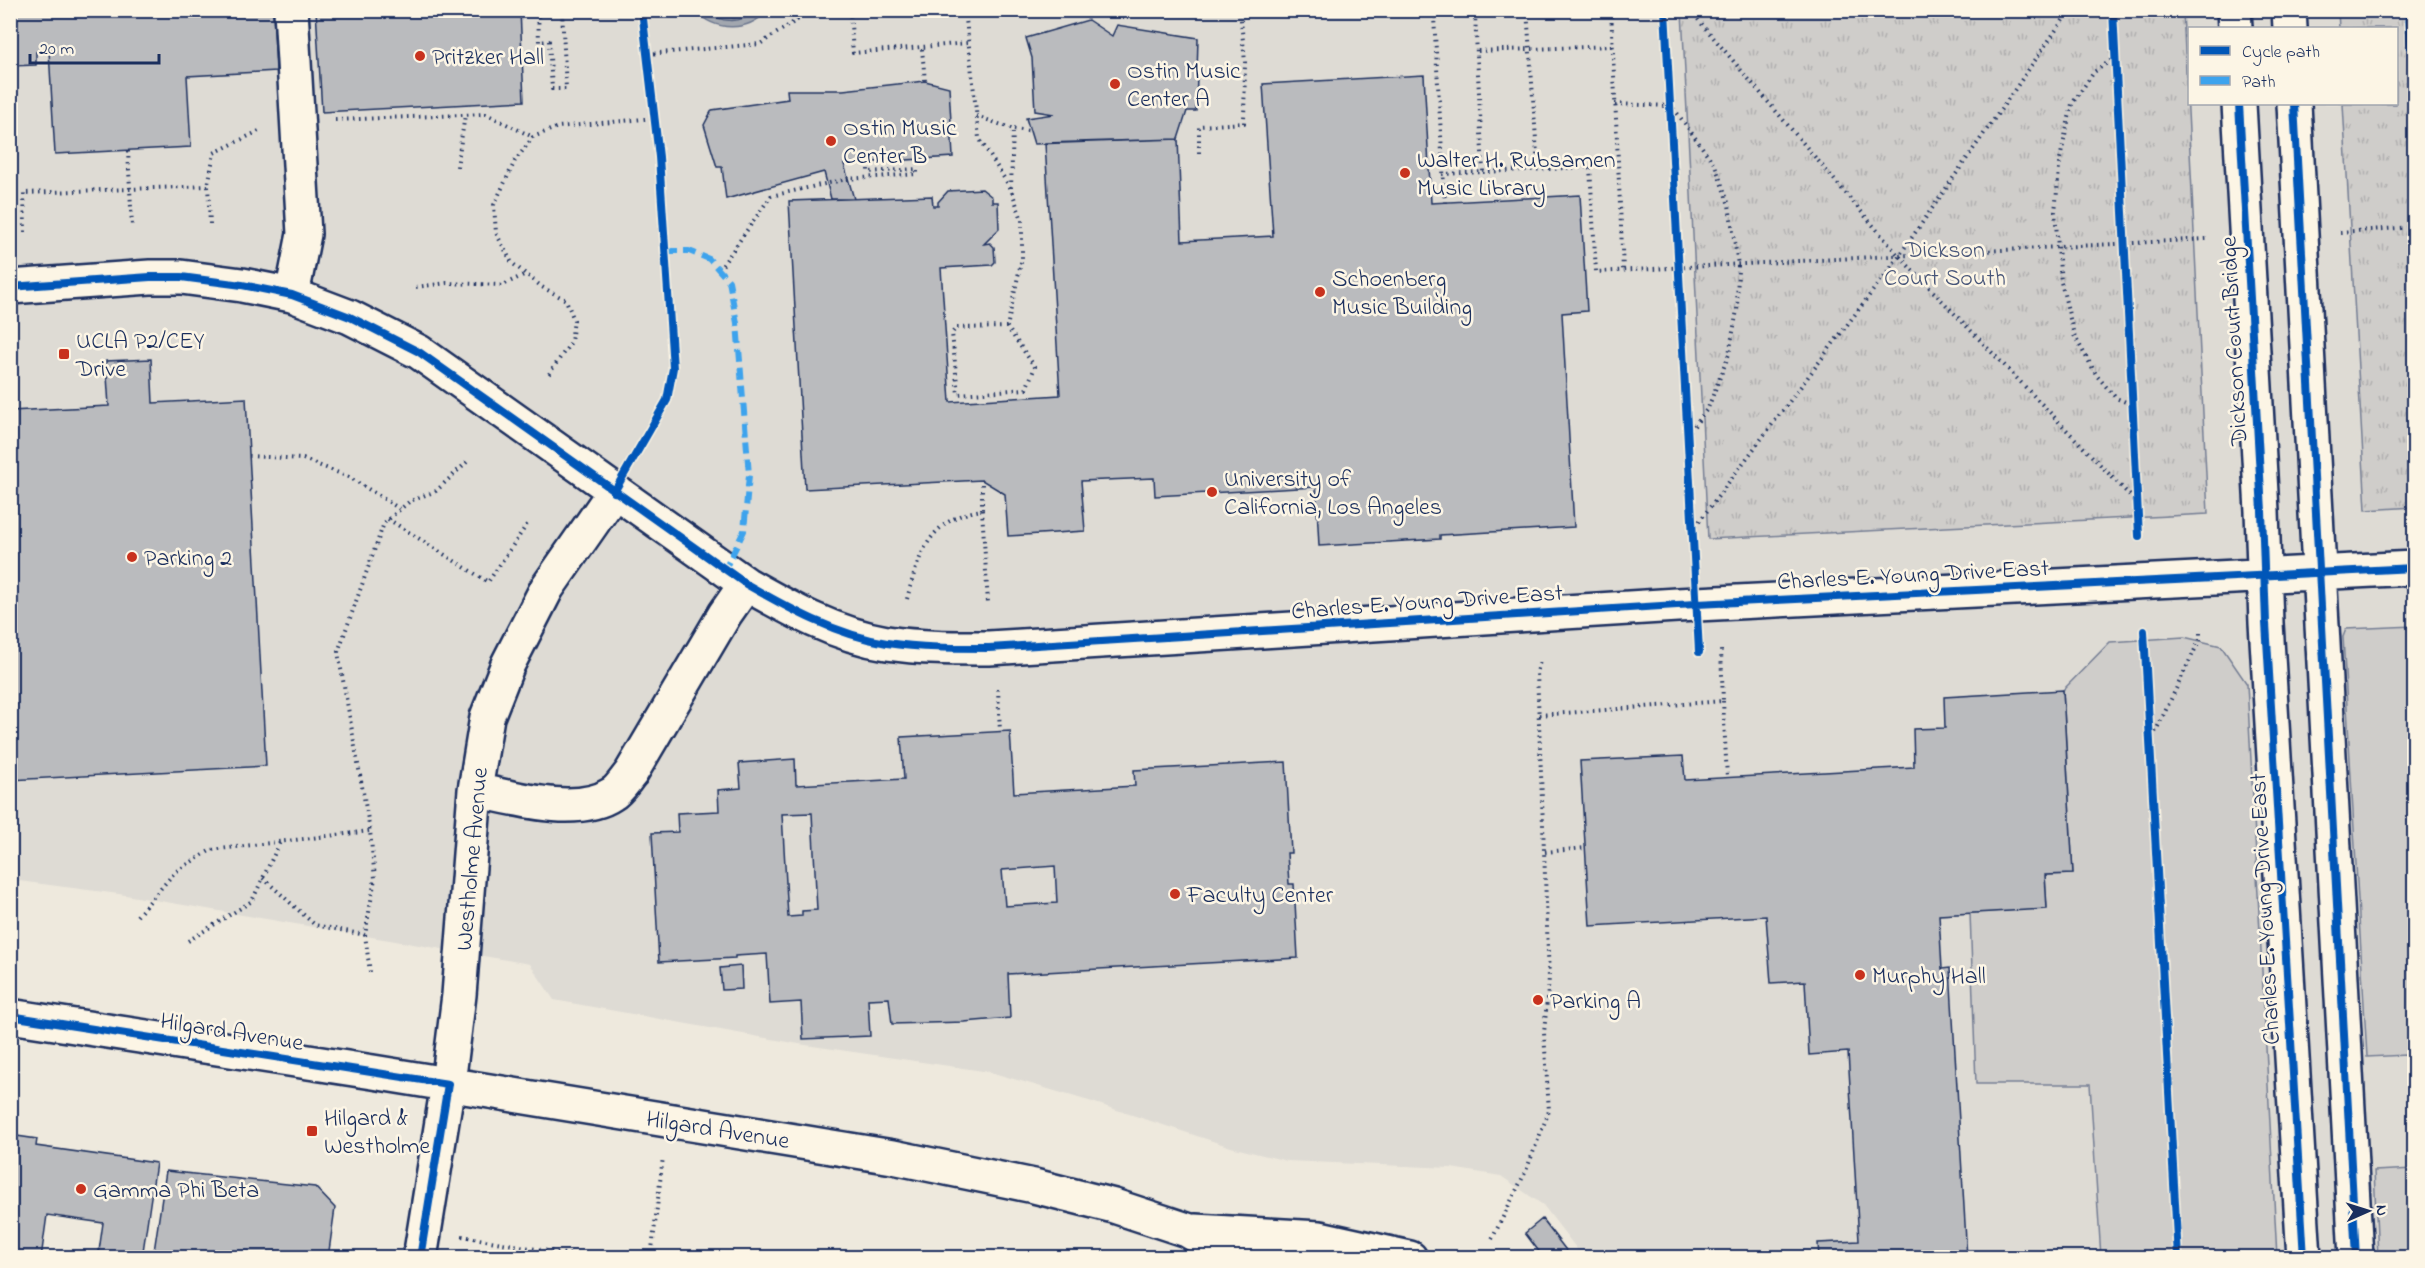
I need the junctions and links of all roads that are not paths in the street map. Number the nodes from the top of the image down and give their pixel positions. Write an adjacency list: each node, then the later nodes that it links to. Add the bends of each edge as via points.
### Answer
1 (291, 10): 9 (street, via 304,234)
2 (2234, 10): 4 (street)
3 (2289, 10): 5 (street)
4 (2235, 27)
5 (2290, 27)
6 (2239, 105): 13 (street, Dickson Court Bridge)
7 (2294, 105): 12 (street)
8 (10, 287): 9 (street, Charles E. Young Drive East, via 181,277)
9 (292, 295): 10 (street, Charles E. Young Drive East, via 350,317 419,352)
10 (614, 492): 14 (street, Charles E. Young Drive East); 15 (street, Westholme Avenue, via 547,588 508,664 487,717)
11 (2415, 568): 12 (street)
12 (2319, 574): 13 (street); 23 (street)
13 (2265, 576): 14 (street, Charles E. Young Drive East, via 1665,606 989,648 885,643 799,614); 22 (street, Charles E. Young Drive East)
14 (746, 584): 15 (street, via 631,773 613,794 579,805 528,801)
15 (475, 790): 17 (street, Westholme Avenue)
16 (10, 1016): 17 (street, Hilgard Avenue)
17 (448, 1084): 18 (street, Hilgard Avenue, via 893,1157 1034,1186); 19 (street, Westholme Avenue)
18 (1187, 1230): 20 (street, Hilgard Avenue); 21 (street, via 1320,1238)
19 (423, 1244)
20 (1235, 1257)
21 (1410, 1257)
22 (2304, 1257)
23 (2356, 1257)

